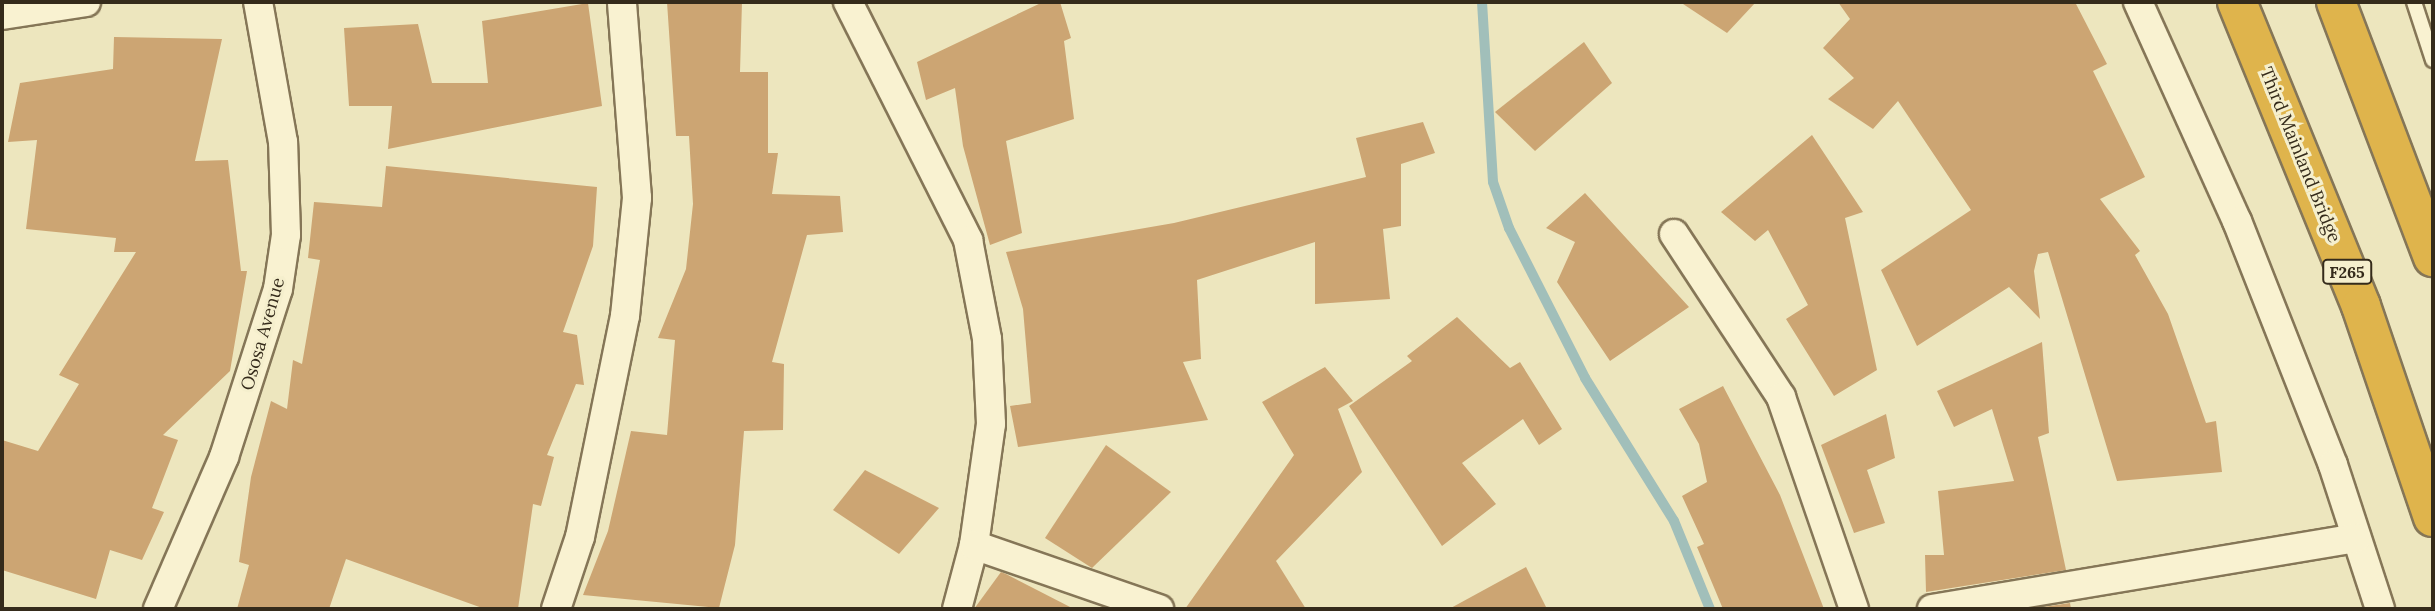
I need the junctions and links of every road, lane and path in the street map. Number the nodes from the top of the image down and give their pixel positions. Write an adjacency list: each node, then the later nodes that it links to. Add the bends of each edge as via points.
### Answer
1 (86, 2): 8 (street)
2 (258, 2): 16 (street, Ososa Avenue, via 283,142 286,235 278,289 224,457)
3 (622, 2): 17 (street, via 637,198 625,316 580,537)
4 (848, 2): 15 (street, via 968,240 987,339 991,424)
5 (2138, 2): 14 (street, via 2237,221)
6 (2414, 2): 10 (lane)
7 (2337, 3): 12 (highway)
8 (2, 15)
9 (2243, 16): 13 (highway, Third Mainland Bridge / F265, via 2361,306)
10 (2433, 60)
11 (1674, 234): 20 (street, via 1781,397)
12 (2433, 257)
13 (2433, 517)
14 (2356, 538): 21 (street); 22 (street)
15 (974, 545): 18 (street); 19 (street)
16 (158, 609)
17 (555, 609)
18 (957, 609)
19 (1159, 609)
20 (1854, 609)
21 (1932, 609)
22 (2380, 609)

